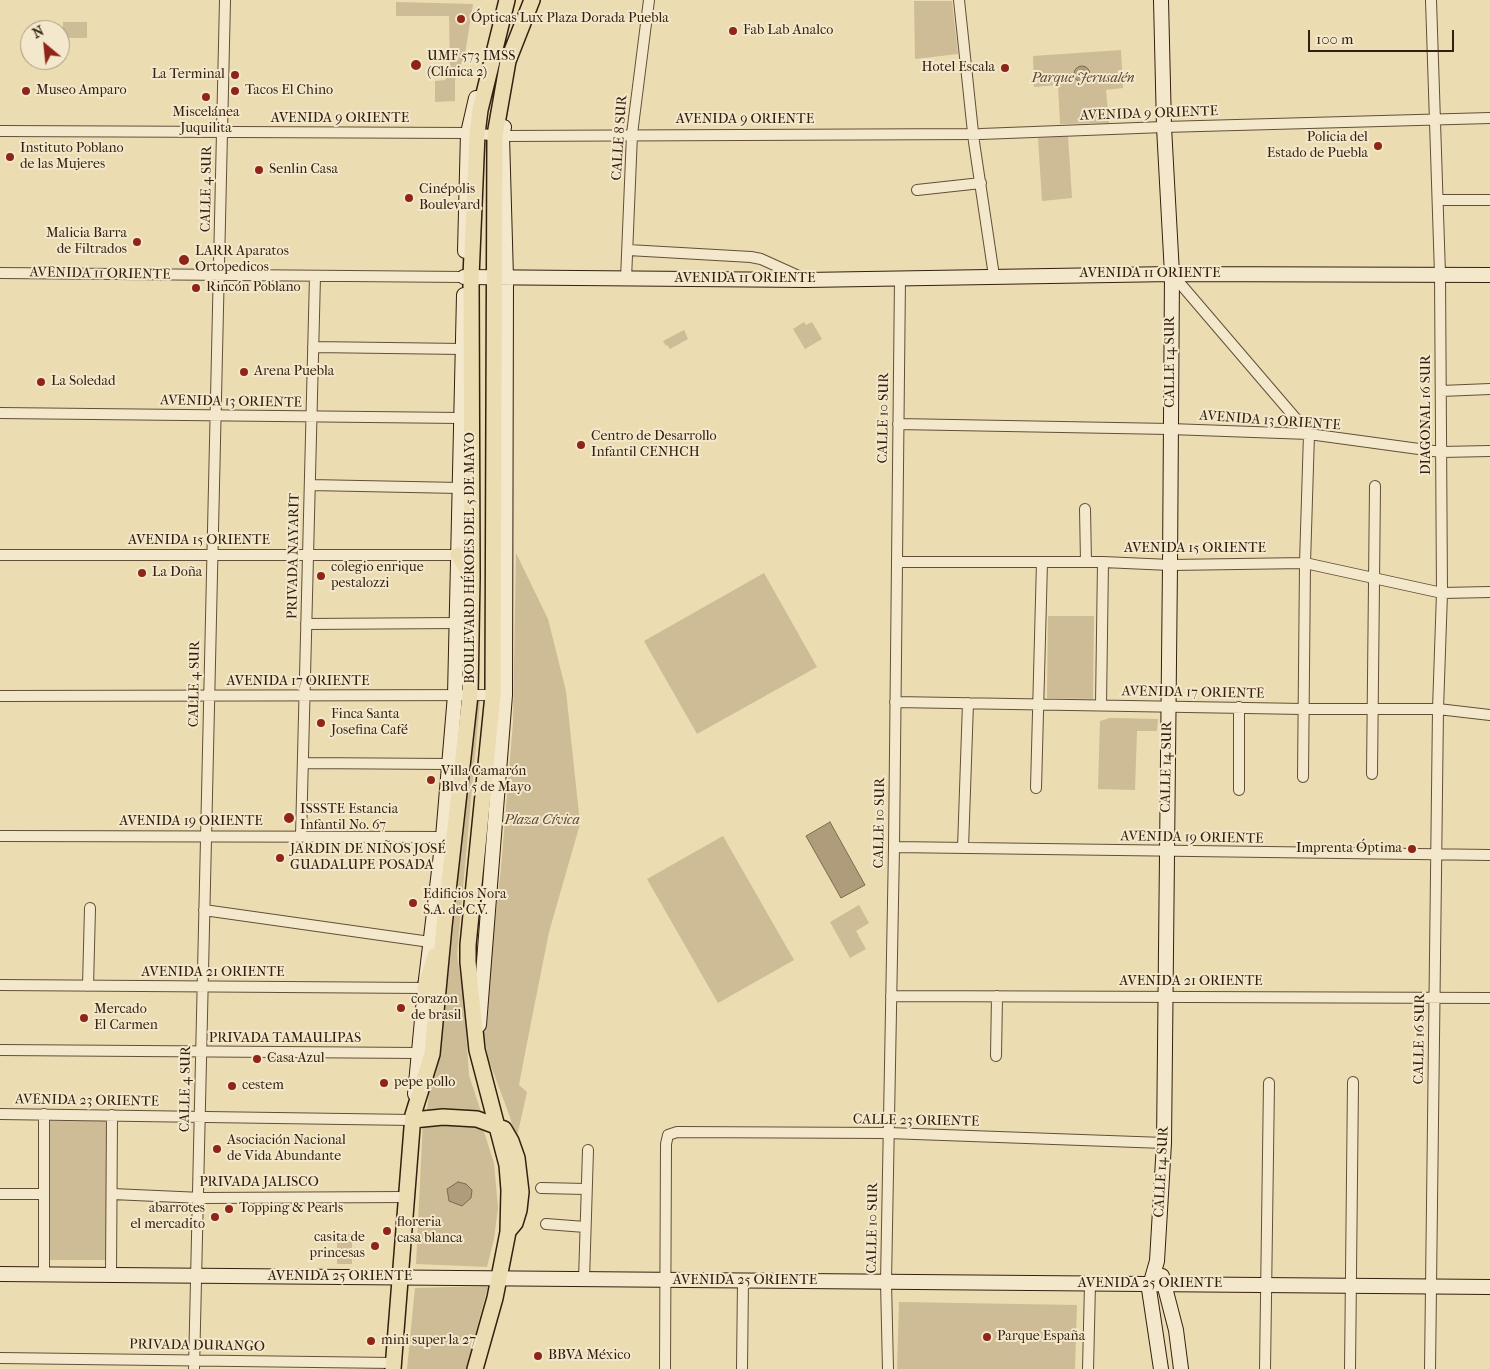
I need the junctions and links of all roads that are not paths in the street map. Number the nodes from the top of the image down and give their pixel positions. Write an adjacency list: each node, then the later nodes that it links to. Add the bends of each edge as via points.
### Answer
1 (225, 0): 12 (street, CALLE 4 SUR)
2 (507, 0): 13 (main road, BOULEVARD HÉROES DEL 5 DE MAYO)
3 (532, 0): 16 (main road, BOULEVARD HÉROES DEL 5 DE MAYO, via 508,61)
4 (649, 0): 15 (street, CALLE 8 SUR)
5 (959, 0): 14 (street)
6 (1161, 0): 10 (main road, CALLE 14 SUR)
7 (1431, 0): 9 (street, DIAGONAL 16 SUR)
8 (1490, 118): 9 (street, AVENIDA 9 ORIENTE)
9 (1435, 120): 10 (street, AVENIDA 9 ORIENTE); 19 (street, DIAGONAL 16 SUR)
10 (1164, 127): 14 (street, AVENIDA 9 ORIENTE); 23 (main road, CALLE 14 SUR)
11 (0, 131): 12 (street, AVENIDA 9 ORIENTE)
12 (222, 132): 13 (street, AVENIDA 9 ORIENTE); 25 (street, CALLE 4 SUR)
13 (472, 133): 16 (street, AVENIDA 9 ORIENTE); 29 (main road, BOULEVARD HÉROES DEL 5 DE MAYO)
14 (973, 133): 15 (street, AVENIDA 9 ORIENTE); 17 (street)
15 (632, 134): 16 (street, AVENIDA 9 ORIENTE); 21 (street, CALLE 8 SUR)
16 (498, 135): 30 (main road, BOULEVARD HÉROES DEL 5 DE MAYO)
17 (981, 184): 18 (street); 28 (street)
18 (917, 190)
19 (1438, 200): 20 (street); 24 (street, DIAGONAL 16 SUR)
20 (1490, 200)
21 (628, 250): 32 (street, CALLE 8 SUR); 33 (street, via 751,257)
22 (0, 273): 25 (street, AVENIDA 11 ORIENTE)
23 (1172, 274): 24 (main road, AVENIDA 11 ORIENTE); 28 (main road, AVENIDA 11 ORIENTE); 43 (main road, CALLE 14 SUR); 44 (street)
24 (1440, 274): 26 (main road, AVENIDA 11 ORIENTE); 37 (street, DIAGONAL 16 SUR)
25 (219, 275): 27 (street, AVENIDA 11 ORIENTE); 39 (street, CALLE 4 SUR)
26 (1490, 275)
27 (315, 276): 29 (street, AVENIDA 11 ORIENTE); 34 (street, PRIVADA NAYARIT)
28 (994, 276): 31 (main road, AVENIDA 11 ORIENTE)
29 (468, 277): 30 (main road, AVENIDA 11 ORIENTE); 35 (main road, BOULEVARD HÉROES DEL 5 DE MAYO); 61 (main road, BOULEVARD HÉROES DEL 5 DE MAYO)
30 (500, 278): 32 (main road, AVENIDA 11 ORIENTE); 68 (main road, BOULEVARD HÉROES DEL 5 DE MAYO)
31 (900, 278): 33 (main road, AVENIDA 11 ORIENTE); 42 (street, CALLE 10 SUR)
32 (626, 279): 33 (main road, AVENIDA 11 ORIENTE)
33 (806, 280)
34 (313, 346): 35 (street); 40 (street, PRIVADA NAYARIT)
35 (463, 349): 41 (main road, BOULEVARD HÉROES DEL 5 DE MAYO)
36 (1490, 389): 37 (street)
37 (1441, 391): 46 (street, DIAGONAL 16 SUR)
38 (0, 413): 39 (street, AVENIDA 13 ORIENTE)
39 (215, 415): 40 (street, AVENIDA 13 ORIENTE); 52 (street, CALLE 4 SUR)
40 (312, 416): 41 (street, AVENIDA 13 ORIENTE); 47 (street, PRIVADA NAYARIT)
41 (461, 418): 49 (main road, BOULEVARD HÉROES DEL 5 DE MAYO)
42 (898, 424): 43 (street, AVENIDA 13 ORIENTE); 55 (street, CALLE 10 SUR)
43 (1170, 429): 44 (street, AVENIDA 13 ORIENTE); 60 (main road, CALLE 14 SUR)
44 (1309, 434): 46 (street, AVENIDA 13 ORIENTE); 59 (street)
45 (1490, 451): 46 (street, AVENIDA 13 ORIENTE)
46 (1441, 452): 64 (street, DIAGONAL 16 SUR)
47 (310, 485): 49 (street); 53 (street, PRIVADA NAYARIT)
48 (1375, 486): 62 (street)
49 (460, 488): 54 (main road, BOULEVARD HÉROES DEL 5 DE MAYO)
50 (1084, 509): 57 (street)
51 (0, 555): 52 (street, AVENIDA 15 ORIENTE)
52 (212, 555): 53 (street, AVENIDA 15 ORIENTE); 70 (street, CALLE 4 SUR)
53 (308, 555): 54 (street, AVENIDA 15 ORIENTE); 66 (street, PRIVADA NAYARIT)
54 (458, 555): 61 (main road); 65 (main road, BOULEVARD HÉROES DEL 5 DE MAYO)
55 (897, 562): 56 (street, AVENIDA 15 ORIENTE); 72 (street, CALLE 10 SUR)
56 (1042, 562): 57 (street, AVENIDA 15 ORIENTE); 74 (street)
57 (1086, 562): 58 (street, AVENIDA 15 ORIENTE)
58 (1103, 562): 60 (street, AVENIDA 15 ORIENTE); 75 (street)
59 (1305, 563): 60 (street, AVENIDA 15 ORIENTE); 62 (street, AVENIDA 15 ORIENTE); 78 (street)
60 (1170, 565): 76 (main road, CALLE 14 SUR)
61 (472, 576): 67 (main road, BOULEVARD HÉROES DEL 5 DE MAYO)
62 (1374, 579): 64 (street, AVENIDA 15 ORIENTE); 79 (street)
63 (1490, 592): 64 (street, AVENIDA 15 ORIENTE)
64 (1442, 593): 80 (street, DIAGONAL 16 SUR)
65 (457, 623): 66 (street); 67 (main road, BOULEVARD HÉROES DEL 5 DE MAYO)
66 (306, 624): 71 (street, PRIVADA NAYARIT)
67 (462, 695): 68 (street, AVENIDA 17 ORIENTE); 71 (street, AVENIDA 17 ORIENTE); 83 (main road, BOULEVARD HÉROES DEL 5 DE MAYO); 99 (main road, BOULEVARD HÉROES DEL 5 DE MAYO)
68 (499, 695): 121 (main road, BOULEVARD HÉROES DEL 5 DE MAYO, via 468,945 477,1050)
69 (0, 696): 70 (street, AVENIDA 17 ORIENTE)
70 (209, 696): 71 (street, AVENIDA 17 ORIENTE); 89 (street, CALLE 4 SUR)
71 (305, 696): 82 (street, PRIVADA NAYARIT)
72 (895, 702): 73 (street, AVENIDA 17 ORIENTE); 92 (street, CALLE 10 SUR)
73 (968, 703): 74 (street, AVENIDA 17 ORIENTE); 93 (street)
74 (1039, 704): 75 (street, AVENIDA 17 ORIENTE); 86 (street)
75 (1101, 705): 76 (street, AVENIDA 17 ORIENTE)
76 (1168, 706): 77 (street, AVENIDA 17 ORIENTE); 94 (main road, CALLE 14 SUR)
77 (1239, 707): 78 (street, AVENIDA 17 ORIENTE); 87 (street)
78 (1304, 709): 79 (street, AVENIDA 17 ORIENTE); 85 (street)
79 (1373, 709): 80 (street, AVENIDA 17 ORIENTE); 84 (street)
80 (1438, 709): 81 (street, AVENIDA 17 ORIENTE); 95 (street, CALLE 16 SUR)
81 (1490, 715)
82 (303, 763): 83 (street); 90 (street, PRIVADA NAYARIT)
83 (449, 764): 91 (main road, BOULEVARD HÉROES DEL 5 DE MAYO)
84 (1372, 774)
85 (1303, 777)
86 (1036, 788)
87 (1238, 790)
88 (0, 836): 89 (street, AVENIDA 19 ORIENTE)
89 (206, 836): 90 (street, AVENIDA 19 ORIENTE); 98 (street, CALLE 4 SUR)
90 (301, 836): 91 (street, AVENIDA 19 ORIENTE)
91 (443, 836): 100 (main road, BOULEVARD HÉROES DEL 5 DE MAYO)
92 (894, 847): 93 (street, AVENIDA 19 ORIENTE); 105 (street, CALLE 10 SUR)
93 (963, 848): 94 (street, AVENIDA 19 ORIENTE)
94 (1166, 852): 95 (street, AVENIDA 19 ORIENTE); 107 (main road, CALLE 14 SUR)
95 (1436, 855): 96 (street, AVENIDA 19 ORIENTE); 108 (street, CALLE 16 SUR)
96 (1490, 855)
97 (90, 908): 102 (street)
98 (204, 910): 100 (street); 103 (street, CALLE 4 SUR)
99 (444, 926): 104 (main road); 120 (main road, BOULEVARD HÉROES DEL 5 DE MAYO, via 432,1054)
100 (430, 942): 104 (main road, BOULEVARD HÉROES DEL 5 DE MAYO)
101 (0, 984): 102 (street, AVENIDA 21 ORIENTE)
102 (88, 986): 103 (street, AVENIDA 21 ORIENTE)
103 (202, 987): 104 (street, AVENIDA 21 ORIENTE); 111 (street, CALLE 4 SUR)
104 (425, 988): 112 (main road, BOULEVARD HÉROES DEL 5 DE MAYO)
105 (891, 996): 106 (street, AVENIDA 21 ORIENTE); 122 (street, CALLE 10 SUR)
106 (997, 996): 107 (street, AVENIDA 21 ORIENTE); 113 (street)
107 (1166, 996): 108 (street, AVENIDA 21 ORIENTE); 123 (main road, CALLE 14 SUR)
108 (1434, 997): 109 (street, AVENIDA 21 ORIENTE); 150 (street, CALLE 16 SUR)
109 (1490, 998)
110 (0, 1050): 111 (street, PRIVADA TAMAULIPAS)
111 (200, 1052): 112 (street, PRIVADA TAMAULIPAS); 119 (street, CALLE 4 SUR)
112 (419, 1053): 120 (main road, BOULEVARD HÉROES DEL 5 DE MAYO)
113 (996, 1056)
114 (1353, 1082): 149 (street)
115 (1269, 1083): 148 (street)
116 (0, 1114): 117 (street, AVENIDA 23 ORIENTE)
117 (44, 1114): 118 (street, AVENIDA 23 ORIENTE); 128 (street)
118 (112, 1115): 119 (street, AVENIDA 23 ORIENTE); 129 (street)
119 (199, 1116): 120 (street, AVENIDA 23 ORIENTE); 130 (street, CALLE 4 SUR)
120 (413, 1117): 121 (main road, via 459,1117); 131 (main road, BOULEVARD HÉROES DEL 5 DE MAYO)
121 (496, 1126): 140 (main road, via 504,1129 511,1141 517,1158 521,1192 515,1223 508,1232)
122 (888, 1132): 123 (street, CALLE 23 ORIENTE); 142 (street, CALLE 23 ORIENTE, via 677,1132 668,1135); 144 (street, CALLE 10 SUR)
123 (1164, 1143): 134 (main road, CALLE 14 SUR)
124 (588, 1150): 126 (street)
125 (541, 1188): 126 (street)
126 (586, 1189): 133 (street)
127 (0, 1194): 128 (street)
128 (44, 1194): 136 (street)
129 (112, 1194): 130 (street, PRIVADA JALISCO); 137 (street)
130 (197, 1197): 131 (street, PRIVADA JALISCO); 138 (street, CALLE 4 SUR)
131 (407, 1197): 139 (main road, BOULEVARD HÉROES DEL 5 DE MAYO)
132 (546, 1224): 133 (street)
133 (586, 1227): 141 (street)
134 (1157, 1260): 145 (main road, CALLE 14 SUR); 147 (main road, CALLE 14 SUR)
135 (0, 1274): 136 (main road, AVENIDA 25 ORIENTE)
136 (44, 1274): 137 (main road, AVENIDA 25 ORIENTE)
137 (112, 1275): 138 (main road, AVENIDA 25 ORIENTE)
138 (196, 1276): 139 (main road, AVENIDA 25 ORIENTE); 153 (street, CALLE 4 SUR)
139 (399, 1277): 140 (main road, AVENIDA 25 ORIENTE); 154 (main road, BOULEVARD HÉROES DEL 5 DE MAYO)
140 (499, 1278): 141 (main road, AVENIDA 25 ORIENTE); 155 (main road)
141 (584, 1280): 142 (main road, AVENIDA 25 ORIENTE)
142 (665, 1280): 143 (main road, AVENIDA 25 ORIENTE); 156 (street)
143 (743, 1280): 144 (main road, AVENIDA 25 ORIENTE); 157 (street)
144 (886, 1282): 146 (main road, AVENIDA 25 ORIENTE); 158 (street, CALLE 10 SUR)
145 (1164, 1283): 147 (main road, AVENIDA 25 ORIENTE); 148 (main road, AVENIDA 25 ORIENTE); 161 (main road, CALLE 14 SUR, via 1176,1330)
146 (1090, 1284): 147 (main road, AVENIDA 25 ORIENTE); 159 (street)
147 (1150, 1284): 160 (main road)
148 (1266, 1286): 149 (main road, AVENIDA 25 ORIENTE); 162 (street)
149 (1350, 1287): 150 (main road, AVENIDA 25 ORIENTE); 163 (street)
150 (1431, 1287): 151 (main road, AVENIDA 25 ORIENTE); 164 (street, CALLE 16 SUR)
151 (1490, 1287)
152 (0, 1358): 153 (street, PRIVADA DURANGO)
153 (194, 1364): 154 (street, PRIVADA DURANGO)
154 (393, 1366)
155 (475, 1369)
156 (665, 1369)
157 (742, 1369)
158 (888, 1369)
159 (1088, 1369)
160 (1161, 1369)
161 (1181, 1369)
162 (1265, 1369)
163 (1350, 1369)
164 (1430, 1369)

